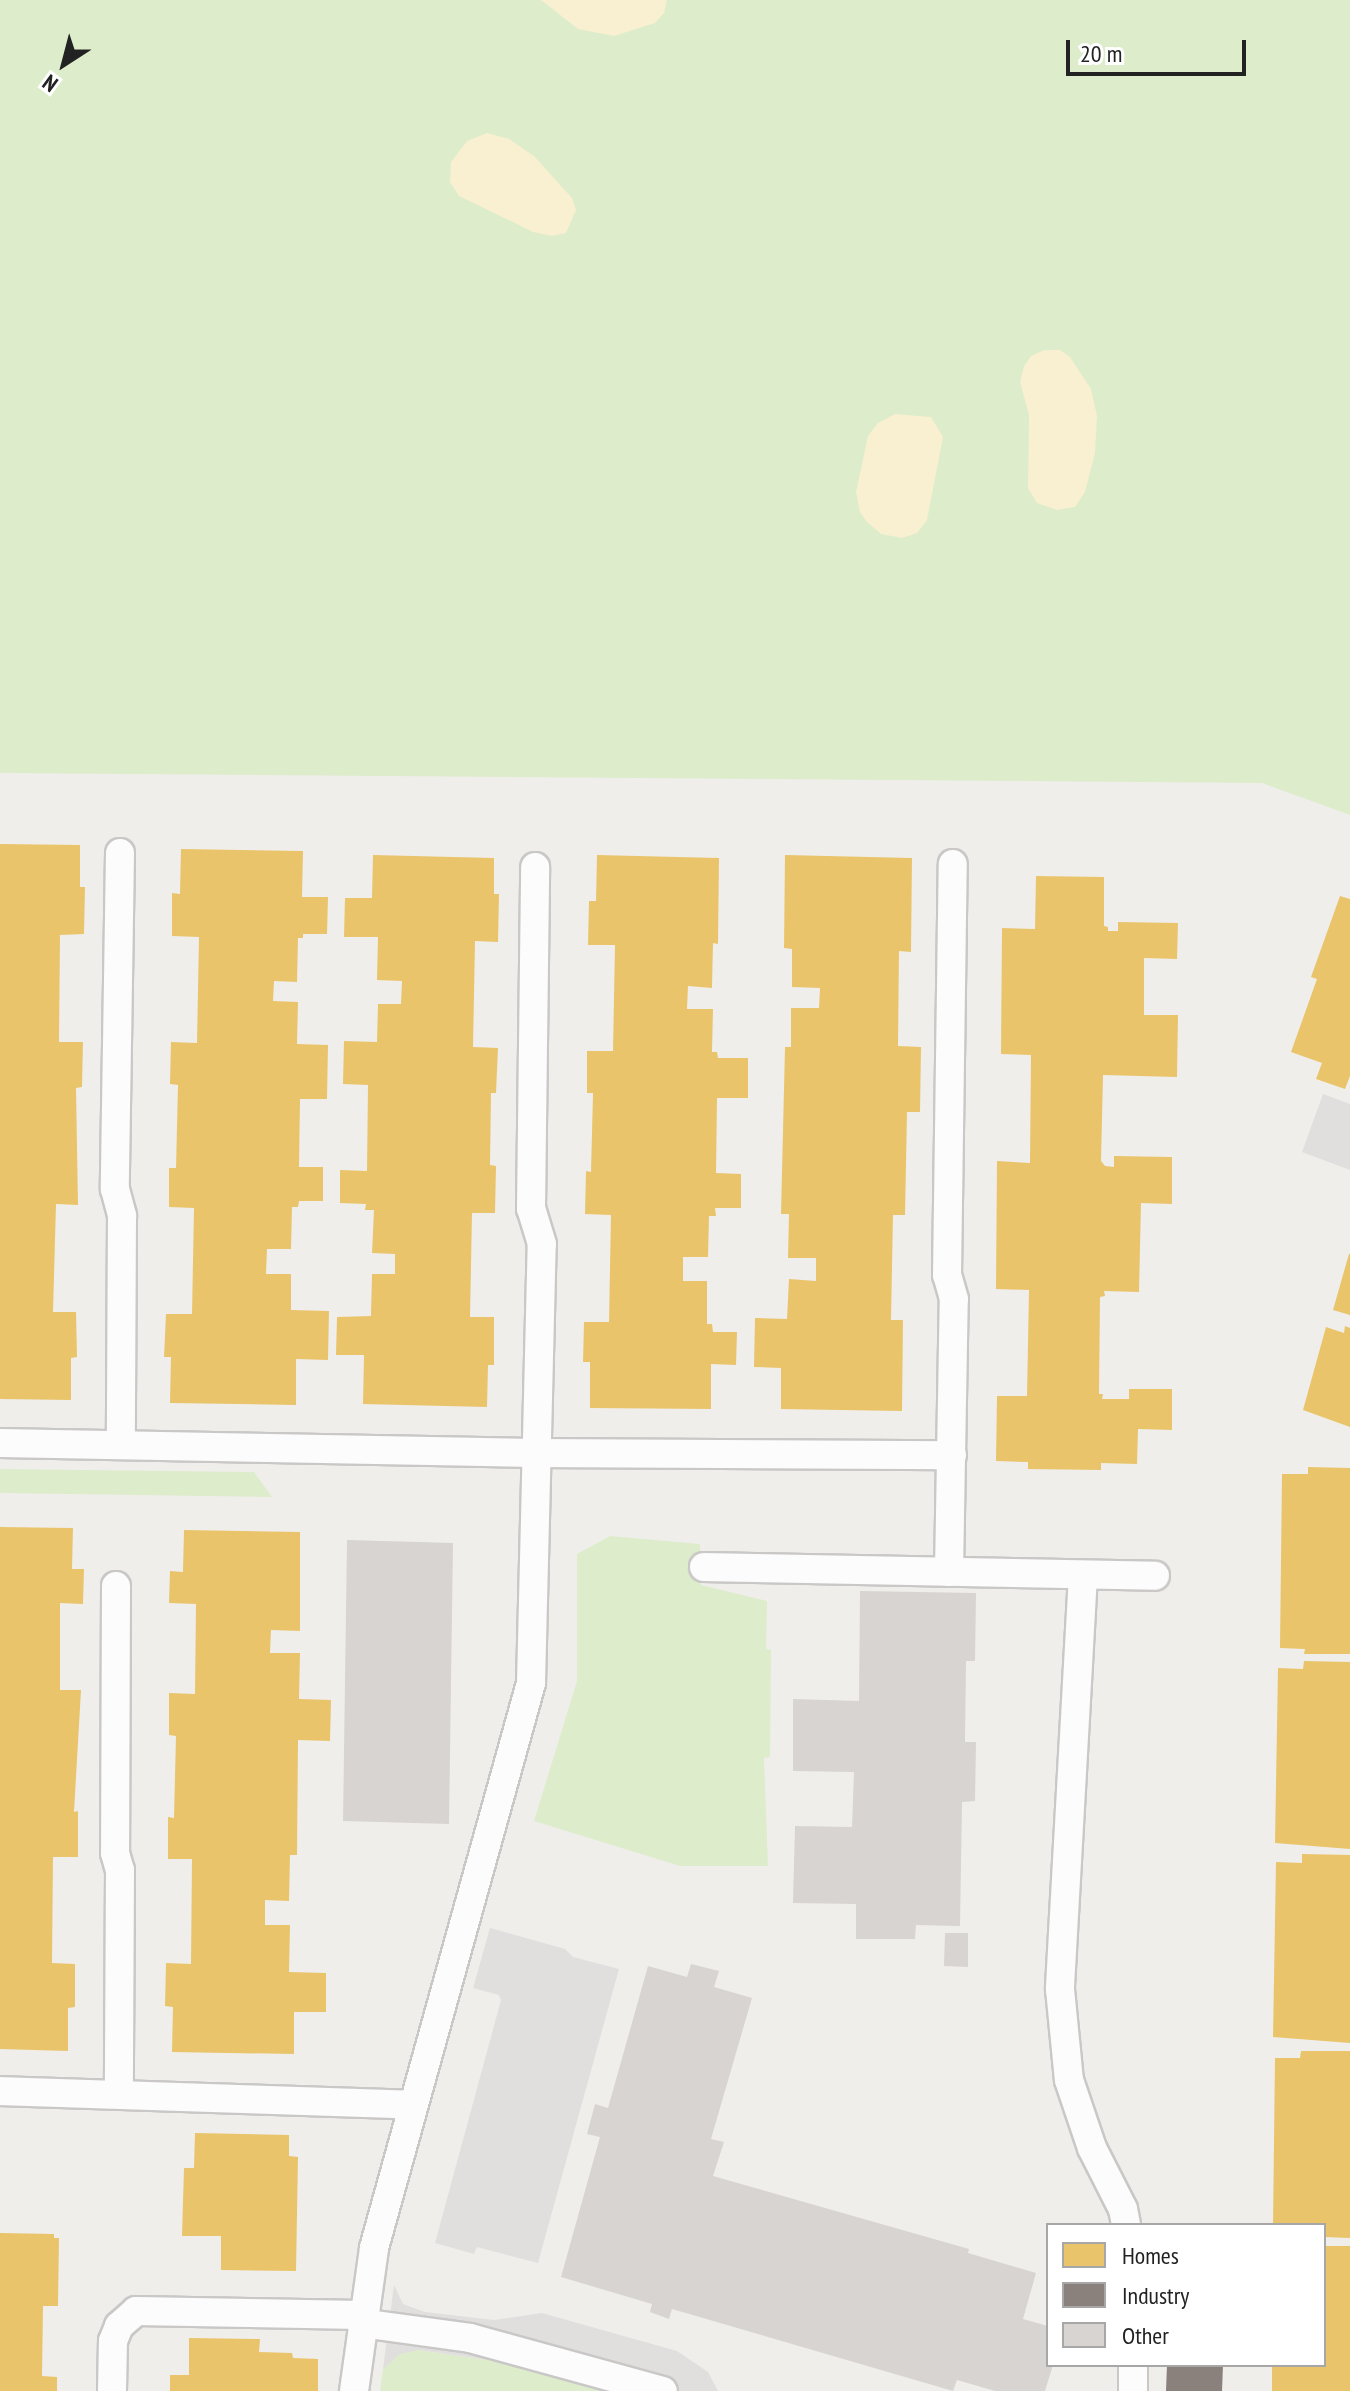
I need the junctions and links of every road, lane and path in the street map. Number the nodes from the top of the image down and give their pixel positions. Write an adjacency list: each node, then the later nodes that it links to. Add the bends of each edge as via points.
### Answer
1 (120, 853): 5 (lane, via 115,1189 122,1216)
2 (953, 864): 7 (lane, via 947,1275 954,1299)
3 (535, 867): 6 (lane, via 531,1209 542,1244)
4 (0, 1443): 5 (lane)
5 (121, 1444): 6 (lane)
6 (535, 1453): 7 (lane); 15 (lane, via 529,1691)
7 (952, 1455): 9 (lane)
8 (704, 1567): 9 (lane)
9 (949, 1572): 10 (lane)
10 (1083, 1575): 11 (lane); 16 (lane, via 1060,1989 1069,2080)
11 (1155, 1576)
12 (116, 1586): 14 (lane)
13 (0, 2091): 14 (lane)
14 (119, 2093): 15 (lane)
15 (412, 2105): 17 (lane, via 372,2257)
16 (1126, 2223)
17 (362, 2319): 19 (lane, via 136,2311 119,2326 113,2341); 20 (lane); 21 (lane, via 470,2338)
18 (1133, 2367): 22 (lane)
19 (112, 2391)
20 (354, 2391)
21 (663, 2391)
22 (1133, 2391)

